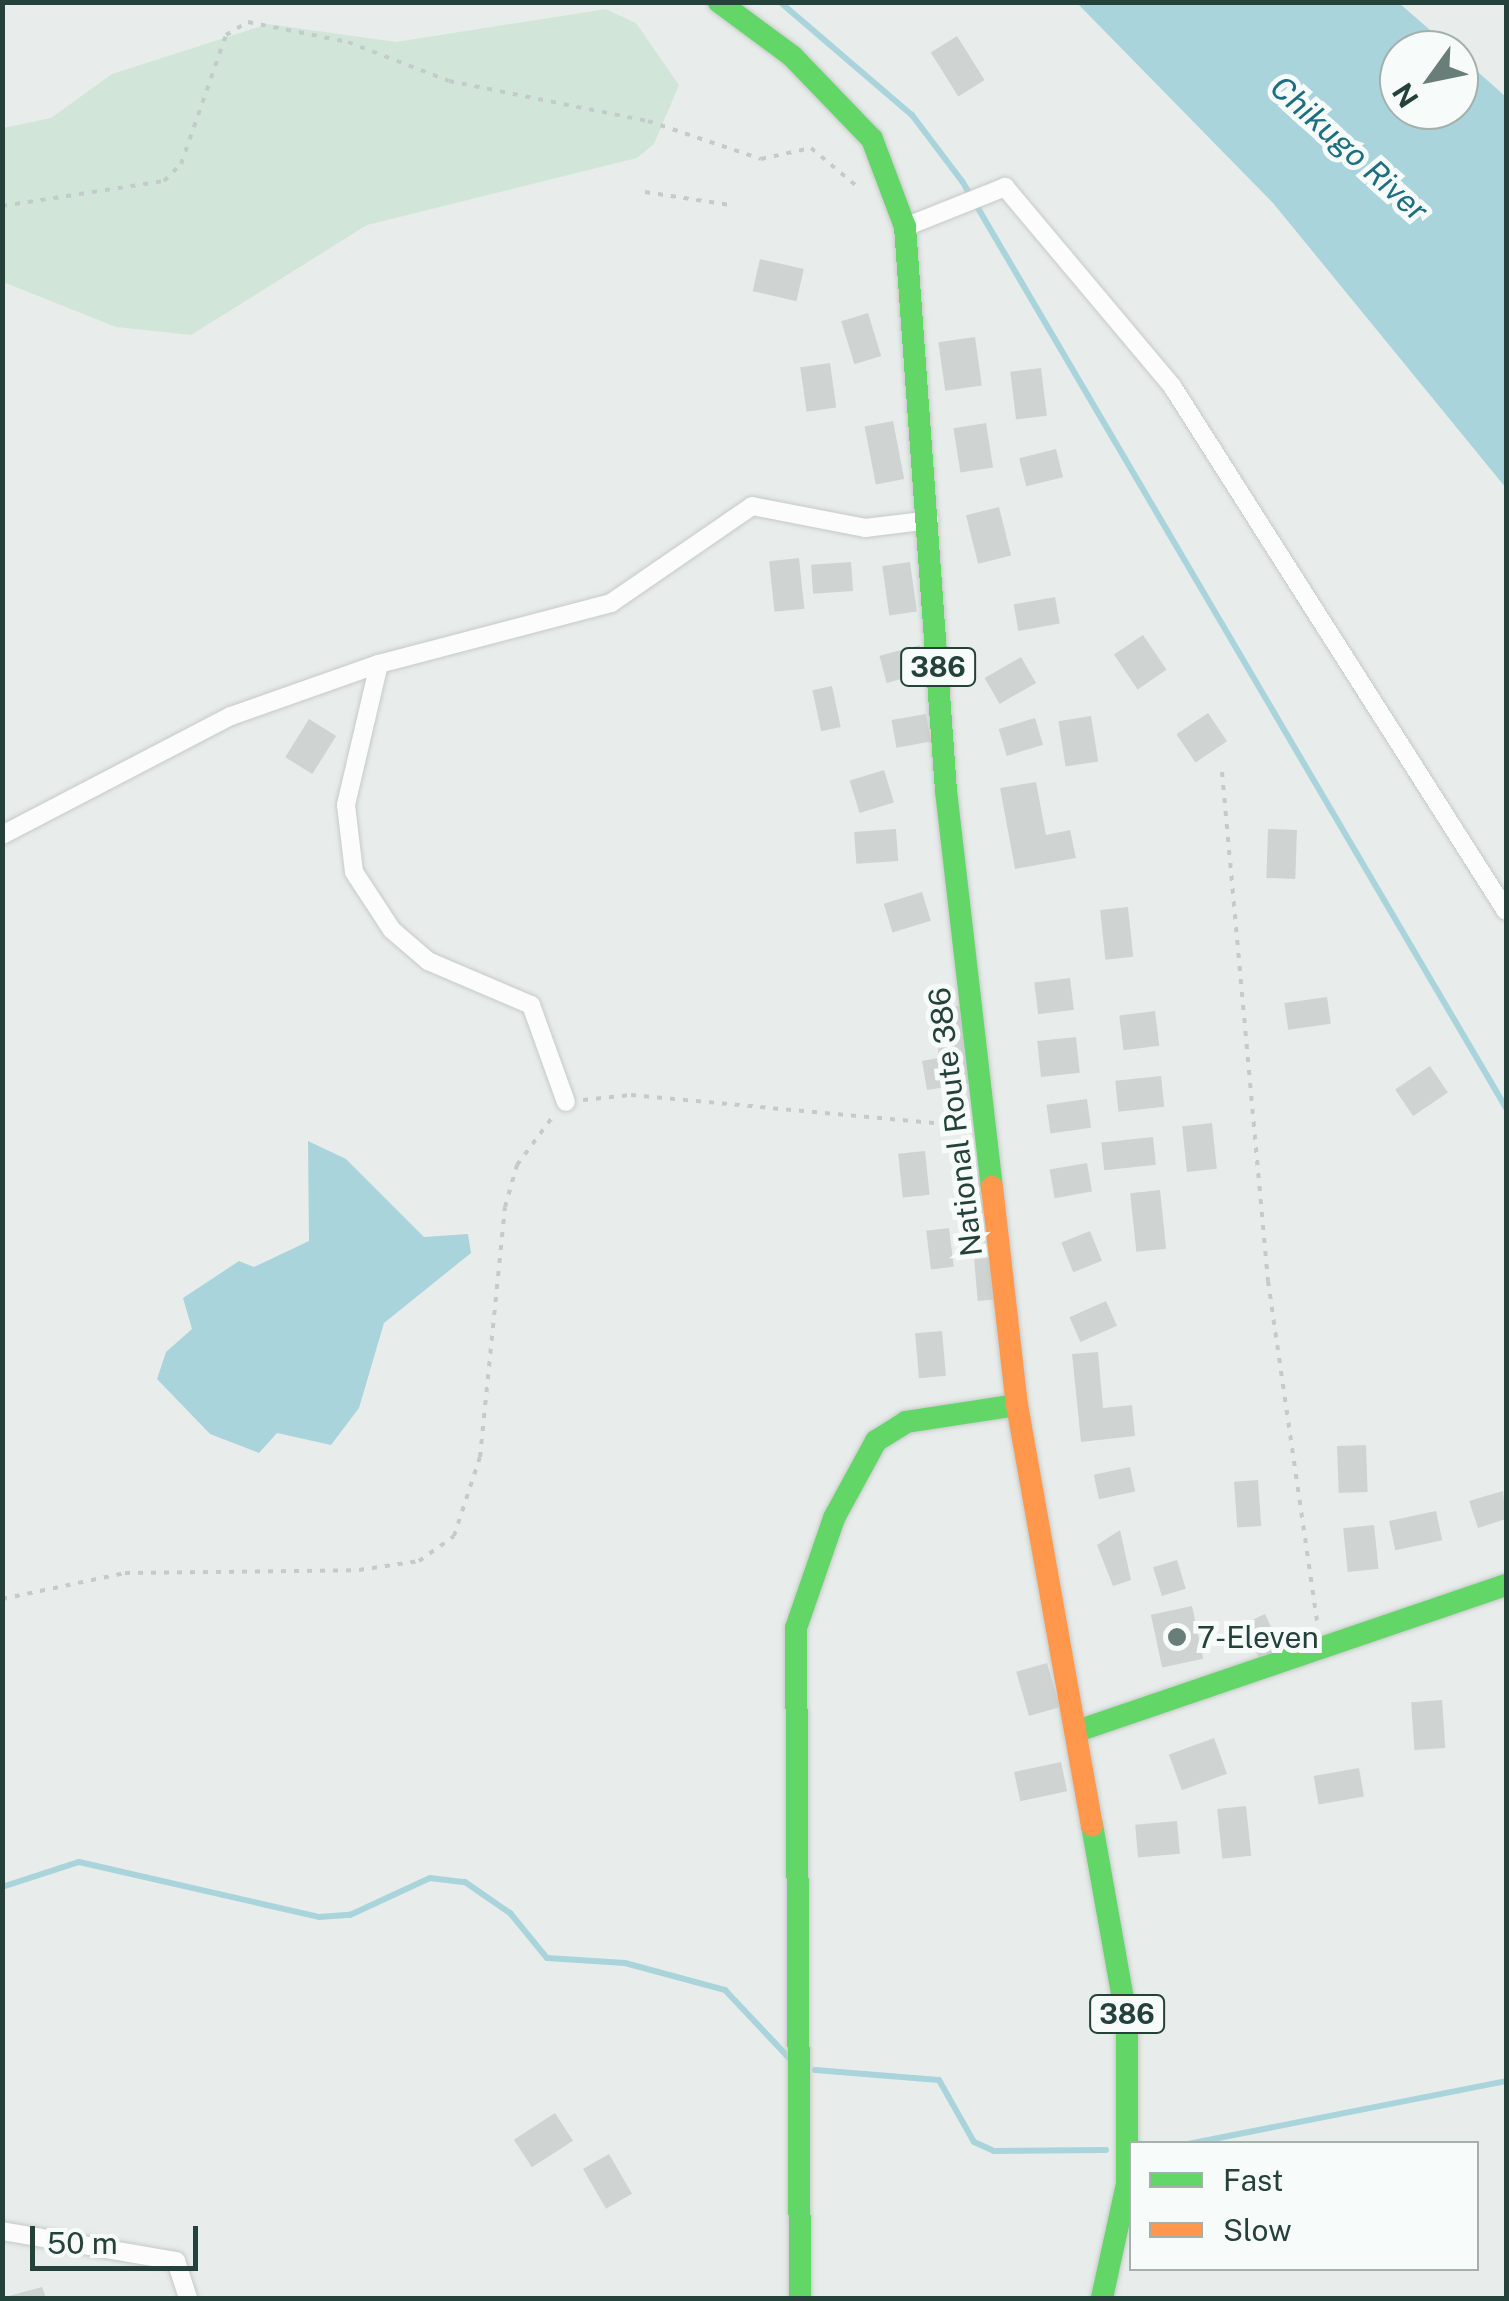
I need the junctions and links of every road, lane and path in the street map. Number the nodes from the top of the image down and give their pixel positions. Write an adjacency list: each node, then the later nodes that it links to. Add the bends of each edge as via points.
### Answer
1 (718, 2): 6 (main road, National Route 386 / 386, via 792,56 872,139)
2 (645, 192): 4 (path)
3 (866, 194): 5 (path, via 811,148 761,160 648,121 448,81 348,42 248,22 226,35 182,164 164,181)
4 (730, 205)
5 (2, 206)
6 (905, 227): 7 (main road, National Route 386 / 386); 11 (street, via 958,214 1005,188 1172,386)
7 (930, 520): 8 (street, via 865,528 752,506 611,603); 13 (main road, National Route 386 / 386, via 946,791)
8 (379, 664): 10 (street, via 171,742); 12 (street, via 346,805 354,872 392,930 428,961 531,1005)
9 (1222, 772): 17 (path, via 1268,1282)
10 (2, 835)
11 (1506, 911)
12 (566, 1102): 13 (path, via 631,1094 902,1124); 16 (path, via 530,1142 505,1207 480,1456 454,1536 419,1561 360,1570 125,1573)
13 (987, 1122): 14 (main road, National Route 386 / 386)
14 (1017, 1405): 18 (main road, National Route 386 / 386); 23 (main road, via 906,1422 876,1441 834,1518 796,1628)
15 (1506, 1585): 17 (main road)
16 (2, 1598)
17 (1320, 1642): 18 (main road)
18 (1080, 1730): 19 (main road, National Route 386 / 386, via 1118,1930 1133,2098)
19 (1130, 2141)
20 (1129, 2155): 24 (main road, National Route 386 / 386)
21 (2, 2230): 22 (street, via 176,2262)
22 (188, 2298)
23 (800, 2298)
24 (1102, 2298)

